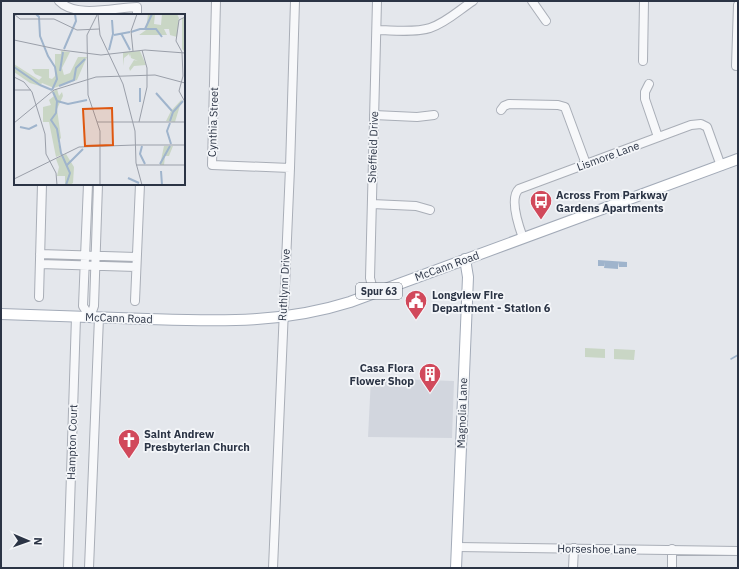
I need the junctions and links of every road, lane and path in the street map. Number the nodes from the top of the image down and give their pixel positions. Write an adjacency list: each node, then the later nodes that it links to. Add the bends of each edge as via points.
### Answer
1 (59, 1): 9 (street, via 69,8 95,11 137,7)
2 (216, 1): 22 (street, Cynthia Street, via 212,165)
3 (295, 1): 22 (street, Ruthlynn Drive)
4 (377, 1): 11 (street, Sheffield Drive)
5 (473, 1): 11 (street, via 430,28)
6 (532, 1): 10 (street)
7 (644, 1): 12 (street)
8 (738, 5): 13 (street)
9 (137, 14)
10 (546, 21)
11 (377, 30): 16 (street, Sheffield Drive)
12 (642, 61)
13 (736, 66)
14 (649, 84): 18 (street, via 645,99)
15 (501, 110): 20 (street, via 509,104 565,107)
16 (374, 115): 17 (street); 27 (street, Sheffield Drive)
17 (434, 115)
18 (658, 137): 20 (street, Lismore Lane); 21 (street, Lismore Lane, via 691,125 704,124)
19 (738, 159): 21 (main road, McCann Road / Spur 63)
20 (586, 164): 29 (street, Lismore Lane, via 517,190 516,214)
21 (721, 166): 29 (main road, McCann Road / Spur 63)
22 (290, 168): 47 (street, Ruthlynn Drive)
23 (42, 185): 30 (street)
24 (88, 185): 31 (street)
25 (98, 185): 32 (street)
26 (140, 185): 33 (street)
27 (372, 204): 28 (street, via 416,206); 41 (street, Sheffield Drive, via 370,278)
28 (430, 210)
29 (523, 238): 34 (main road, McCann Road / Spur 63)
30 (40, 254): 31 (street); 35 (street)
31 (86, 255): 32 (street); 36 (street)
32 (96, 256): 33 (street); 37 (street)
33 (136, 257): 38 (street)
34 (465, 259): 41 (main road, McCann Road / Spur 63); 48 (main road, Magnolia Lane, via 468,277)
35 (40, 264): 36 (street); 42 (street)
36 (86, 265): 37 (street); 39 (street)
37 (96, 265): 38 (street); 40 (street)
38 (136, 267): 43 (street)
39 (85, 286): 40 (street); 46 (street, via 83,306)
40 (95, 286): 46 (street)
41 (374, 293): 47 (main road, McCann Road / Spur 63, via 330,308)
42 (39, 297)
43 (135, 301)
44 (1, 314): 45 (main road, McCann Road / Spur 63)
45 (76, 317): 46 (main road, McCann Road / Spur 63); 52 (street, Hampton Court)
46 (94, 317): 47 (main road, McCann Road / Spur 63, via 225,321); 53 (street, Hampton Court)
47 (282, 318): 54 (street, Ruthlynn Drive)
48 (457, 547): 49 (street, Horseshoe Lane); 55 (main road, Magnolia Lane)
49 (574, 548): 50 (street, Horseshoe Lane); 56 (street)
50 (672, 549): 51 (street, Horseshoe Lane); 57 (street)
51 (738, 551)
52 (68, 568)
53 (89, 568)
54 (272, 568)
55 (456, 568)
56 (573, 568)
57 (672, 568)

